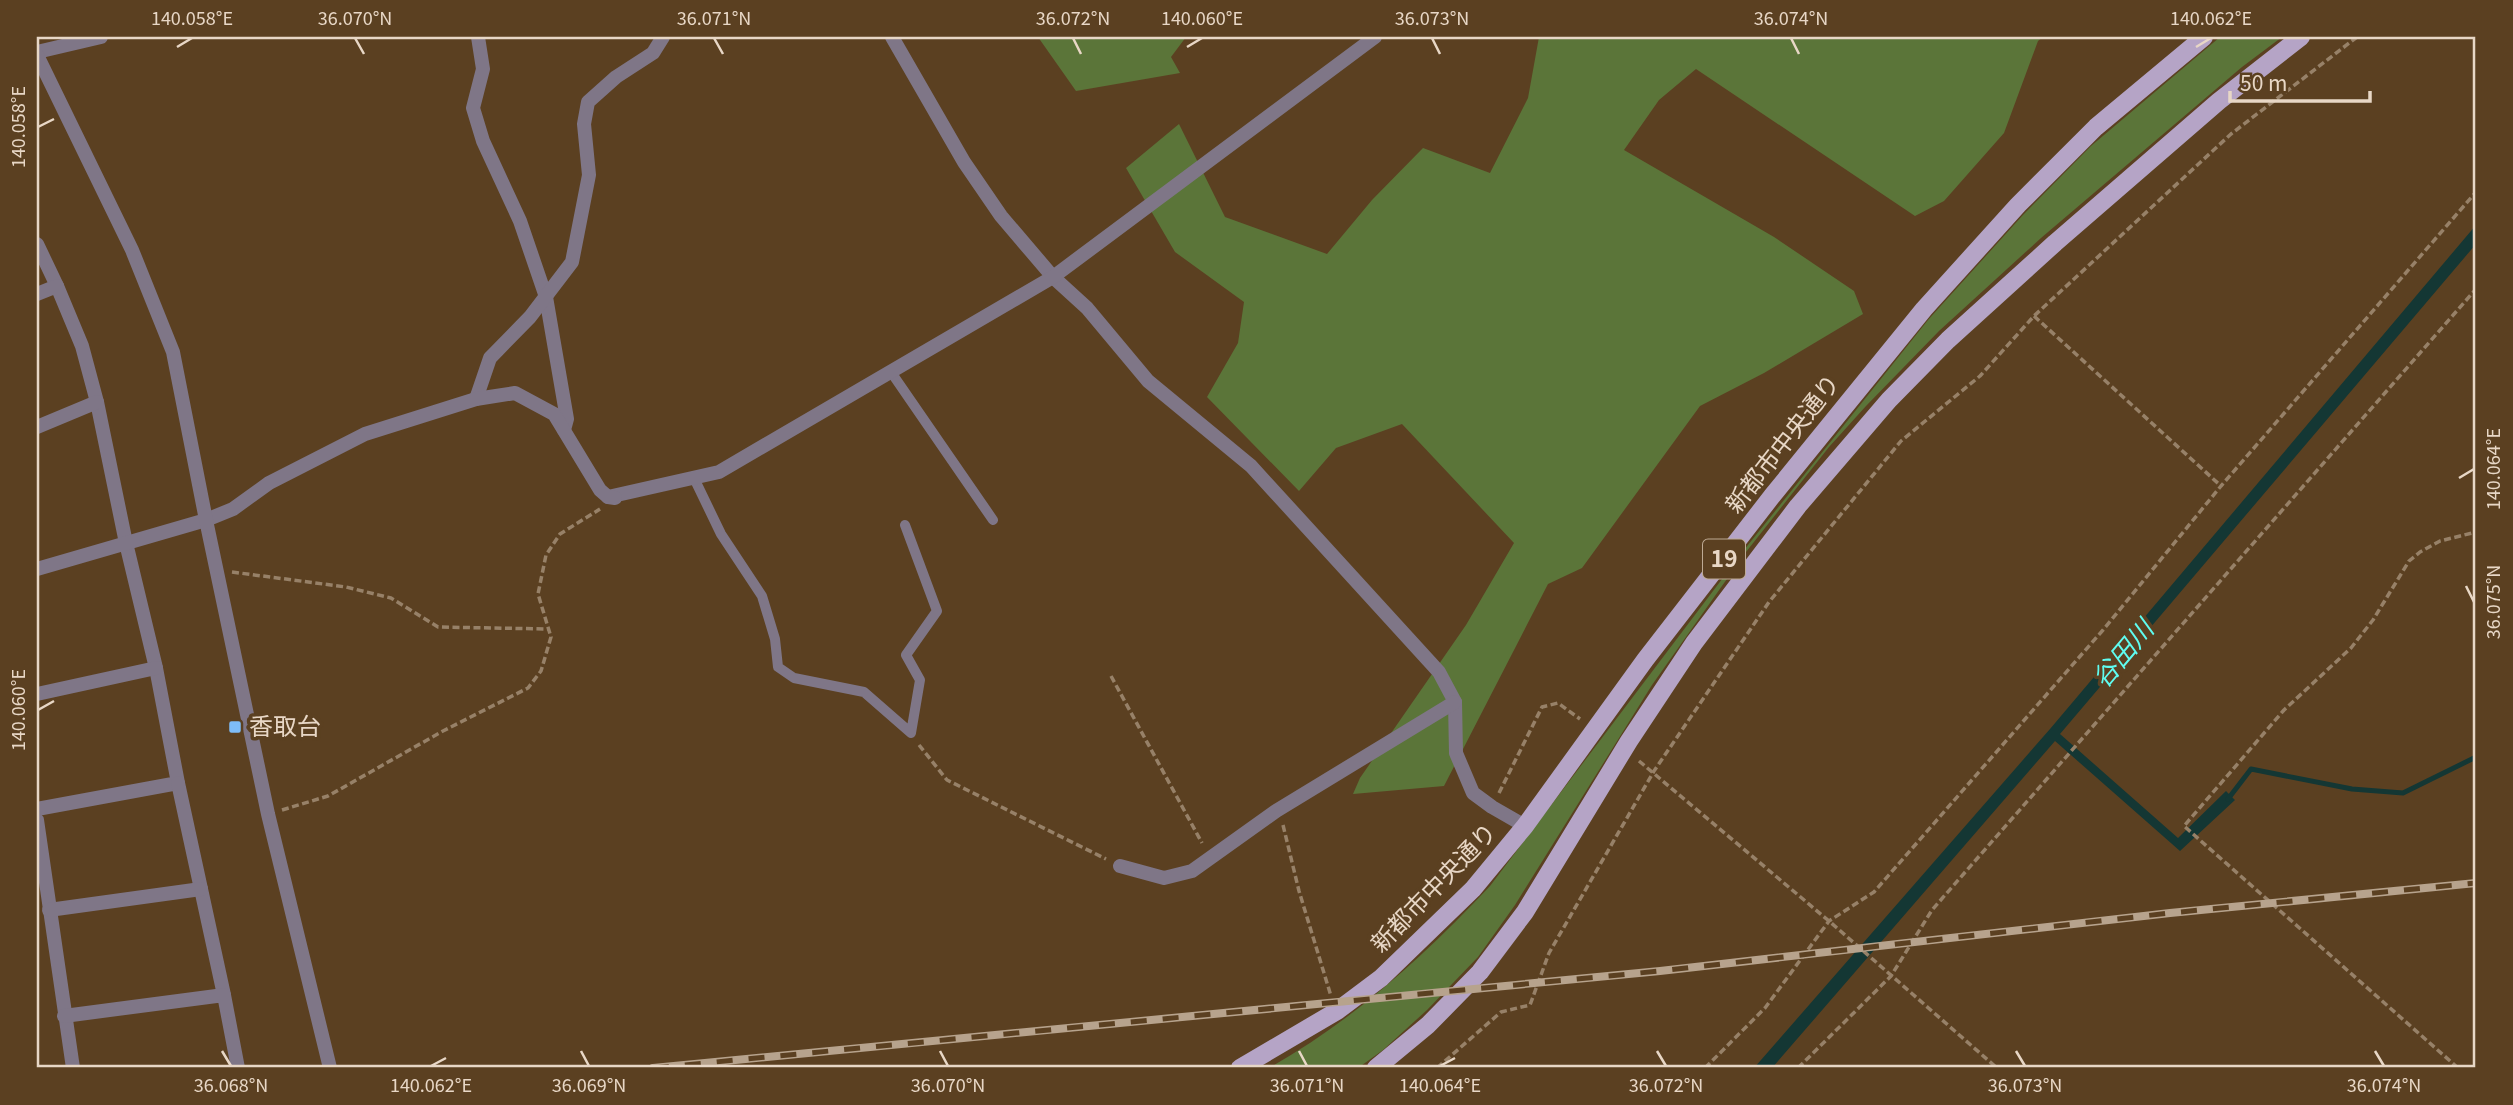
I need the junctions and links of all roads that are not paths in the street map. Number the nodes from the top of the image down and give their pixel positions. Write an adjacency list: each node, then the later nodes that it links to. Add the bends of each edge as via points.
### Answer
1 (101, 37): 8 (street)
2 (478, 37): 13 (street, via 483,69 473,108)
3 (663, 37): 13 (street, via 653,53 588,102 584,124 589,175 572,262)
4 (892, 37): 10 (street, via 964,162)
5 (1376, 37): 10 (street)
6 (2204, 37): 31 (main road, 新都市中央通り / 19, via 2096,127 1924,309 1772,496)
7 (2301, 37): 41 (main road, 新都市中央通り / 19, via 2219,101 2055,243 1889,400 1798,506 1694,643 1525,912 1480,972 1428,1025)
8 (37, 54): 20 (street, via 161,316 173,352)
9 (37, 244): 11 (street)
10 (1053, 277): 14 (street); 27 (street, via 1087,308 1147,381 1251,466 1439,672)
11 (57, 286): 12 (street); 16 (street, via 82,346)
12 (37, 294)
13 (546, 297): 15 (street, via 490,358); 18 (street, via 567,419)
14 (891, 372): 19 (street, via 719,472); 21 (lane)
15 (476, 399): 18 (street, via 515,393 554,414); 20 (street, via 365,434)
16 (96, 402): 17 (street); 23 (street)
17 (37, 427)
18 (564, 430): 19 (street, via 600,491 612,498)
19 (694, 478): 22 (lane, via 721,534 762,596 778,667 794,678 864,692 911,733 920,680 906,655 937,611)
20 (206, 520): 23 (street); 39 (street, via 268,814)
21 (993, 520)
22 (905, 525)
23 (126, 543): 24 (street); 25 (street)
24 (37, 569)
25 (156, 668): 26 (street); 28 (street)
26 (37, 694)
27 (1455, 702): 31 (street, via 1456,753 1473,793); 32 (street, via 1276,811 1192,871 1164,878)
28 (177, 783): 29 (street); 33 (street)
29 (37, 809)
30 (37, 820): 34 (street)
31 (1525, 826): 40 (main road, 新都市中央通り / 19, via 1473,889 1381,978 1336,1012)
32 (1120, 866)
33 (201, 889): 34 (street); 35 (street)
34 (50, 910): 36 (street)
35 (224, 995): 36 (street); 38 (street)
36 (64, 1016): 37 (street)
37 (73, 1068)
38 (238, 1068)
39 (330, 1068)
40 (1240, 1068)
41 (1376, 1068)

